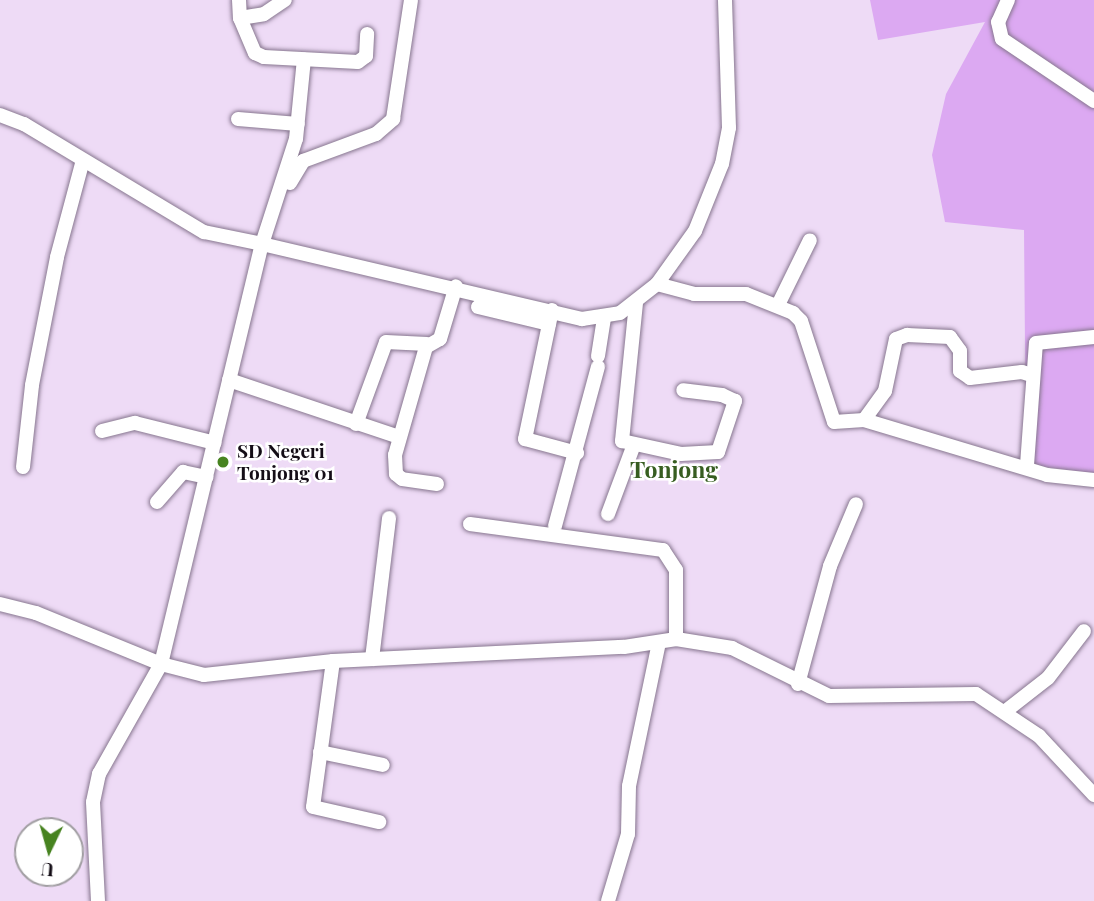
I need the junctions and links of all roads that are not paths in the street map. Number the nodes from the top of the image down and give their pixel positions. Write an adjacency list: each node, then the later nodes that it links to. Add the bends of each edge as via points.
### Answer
1 (285, 0): 5 (street, via 264,14)
2 (411, 0): 14 (street, via 393,119 376,134 297,167)
3 (725, 0): 15 (street, via 729,128 722,164 695,231)
4 (1008, 0): 8 (street, via 998,22 1002,39)
5 (239, 9): 7 (street, via 255,53)
6 (367, 34): 7 (street, via 366,56 358,62)
7 (304, 59): 11 (street)
8 (1094, 101)
9 (0, 115): 12 (street, via 24,124)
10 (238, 119): 11 (street)
11 (298, 124): 14 (street)
12 (83, 160): 14 (street, via 204,232); 35 (street, via 32,385)
13 (810, 240): 18 (street)
14 (266, 245): 16 (street); 25 (street)
15 (657, 284): 17 (street); 18 (street, via 694,294 746,294)
16 (456, 286): 20 (street); 23 (street, via 440,339)
17 (636, 303): 21 (street); 32 (street, via 621,428 622,441)
18 (778, 305): 27 (street, via 801,321 834,422)
19 (478, 307): 20 (street)
20 (551, 317): 21 (street); 33 (street, via 525,439)
21 (604, 319): 33 (street)
22 (1094, 337): 24 (street, via 1036,343)
23 (427, 344): 28 (street, via 386,342); 30 (street)
24 (1031, 375): 27 (street, via 970,378 960,371 960,351 950,337 899,337 885,391); 34 (street)
25 (229, 380): 28 (street); 31 (street)
26 (683, 390): 32 (street, via 722,395 736,403 718,452 681,454)
27 (864, 420): 34 (street)
28 (356, 424): 30 (street)
29 (102, 431): 31 (street, via 116,424 145,424)
30 (399, 437): 38 (street, via 397,474 420,485)
31 (215, 443): 36 (street)
32 (633, 447): 41 (street)
33 (577, 453): 44 (street)
34 (1027, 465): 37 (street, via 1047,475)
35 (23, 467)
36 (206, 477): 39 (street, via 183,472); 51 (street)
37 (1094, 480)
38 (437, 484)
39 (157, 502)
40 (856, 504): 52 (street, via 830,566)
41 (608, 514)
42 (390, 518): 49 (street)
43 (470, 524): 47 (street, via 663,550 676,570)
44 (555, 526)
45 (0, 604): 51 (street, via 36,613)
46 (1084, 631): 53 (street, via 1048,678)
47 (676, 639): 48 (street); 52 (street, via 732,649)
48 (659, 642): 49 (street); 59 (street, via 629,786 628,834)
49 (372, 659): 50 (street)
50 (333, 661): 51 (street, via 219,676); 54 (street)
51 (161, 664): 58 (street, via 99,774 93,802)
52 (798, 684): 53 (street, via 842,697 976,694)
53 (1007, 710): 56 (street, via 1039,736)
54 (320, 752): 55 (street); 57 (street, via 313,807)
55 (383, 765)
56 (1094, 795)
57 (379, 822)
58 (98, 901)
59 (608, 901)

